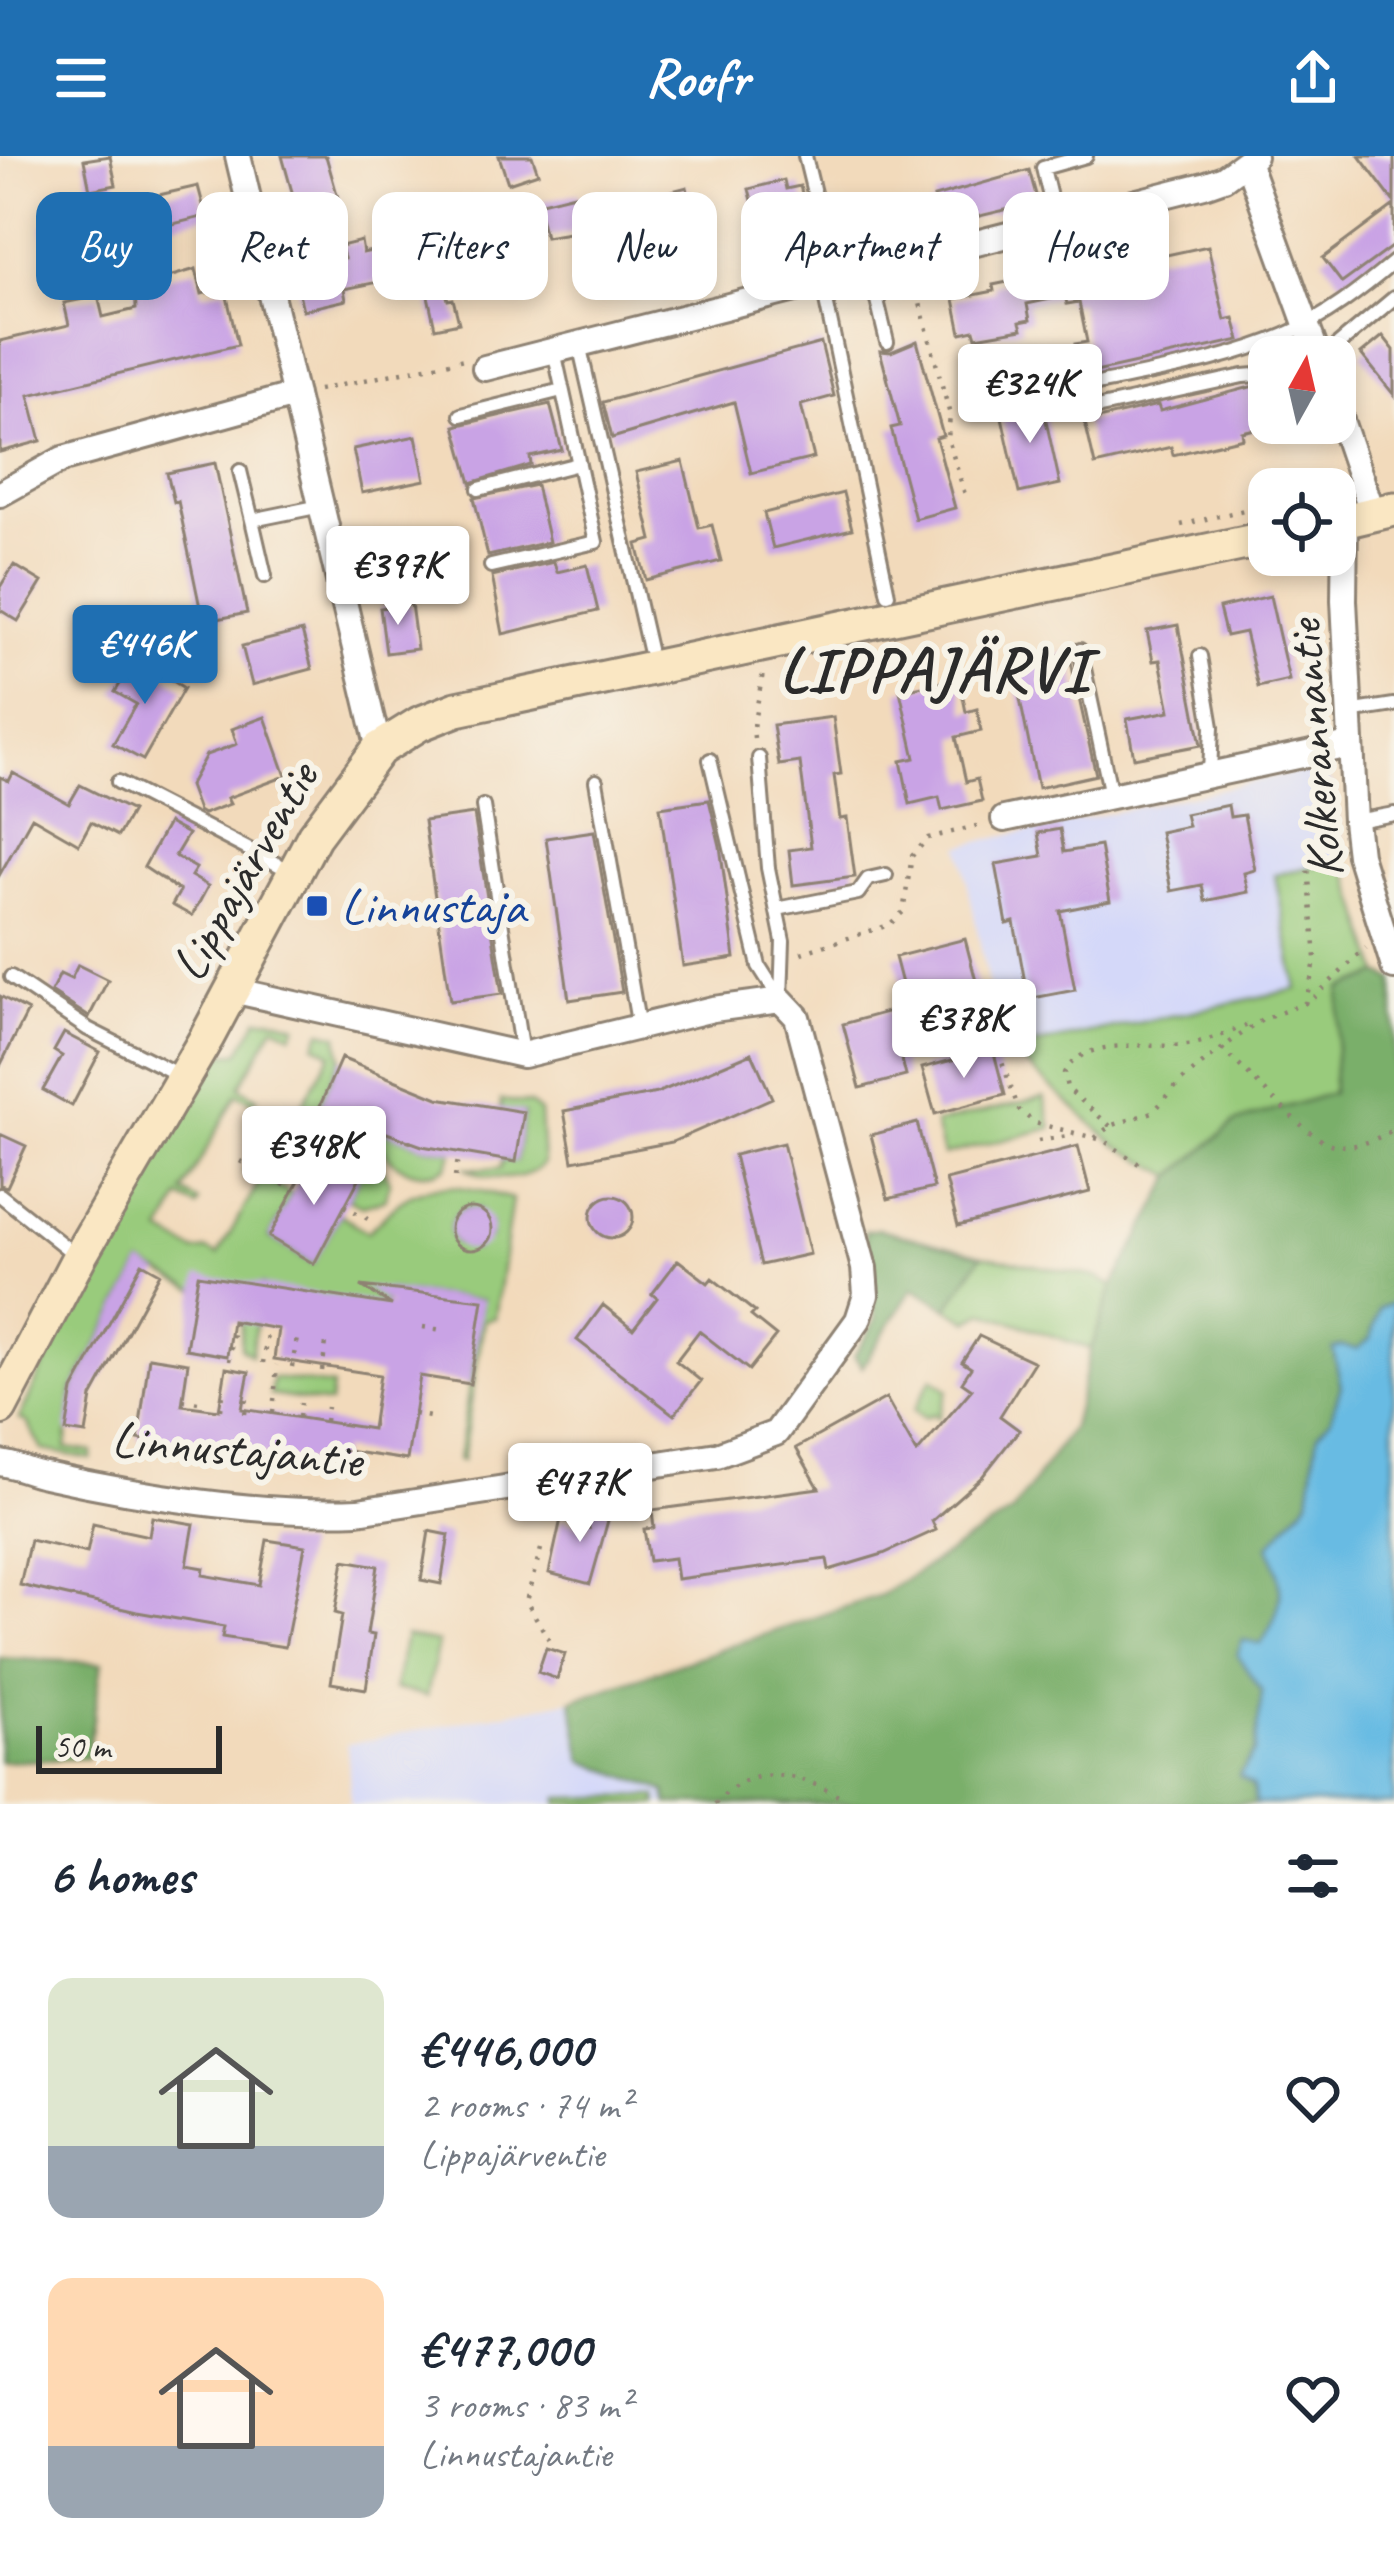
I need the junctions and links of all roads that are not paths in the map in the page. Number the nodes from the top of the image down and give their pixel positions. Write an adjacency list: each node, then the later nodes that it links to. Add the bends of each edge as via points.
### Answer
1 (238, 156): 22 (street)
2 (805, 156): 5 (lane)
3 (1087, 156): 6 (lane, via 1043,168)
4 (1251, 159): 7 (street, via 1224,178); 13 (street)
5 (812, 192)
6 (1049, 192)
7 (1169, 194)
8 (1394, 262): 13 (lane)
9 (1394, 298): 15 (lane)
10 (750, 300): 17 (street)
11 (832, 300): 36 (lane)
12 (877, 300): 16 (lane)
13 (1306, 325): 14 (street); 20 (lane, via 1246,349)
14 (1310, 336)
15 (1349, 336)
16 (886, 342)
17 (566, 347): 18 (street); 21 (lane); 37 (lane)
18 (485, 368)
19 (1248, 376): 23 (lane)
20 (1076, 388)
21 (562, 390): 24 (lane); 26 (lane)
22 (295, 395): 29 (street, via 63,459); 30 (street)
23 (1096, 408)
24 (461, 415)
25 (1345, 444): 31 (street, Kolkerannantie)
26 (578, 464): 28 (lane); 34 (lane, via 596,542)
27 (240, 471): 32 (lane)
28 (479, 489)
29 (0, 494)
30 (321, 506): 32 (lane); 43 (street)
31 (1362, 517): 41 (street, Kolkerannantie)
32 (252, 520): 35 (lane)
33 (1248, 542): 43 (main road, Lippajärventie, via 498,699 418,724)
34 (491, 566)
35 (265, 575)
36 (888, 593)
37 (649, 650)
38 (1081, 650): 49 (lane)
39 (1199, 656): 46 (lane, via 1212,727)
40 (1394, 705): 41 (lane)
41 (1348, 712): 42 (street, Kolkerannantie)
42 (1349, 746): 46 (street); 53 (street, Kolkerannantie)
43 (379, 749): 54 (main road, Lippajärventie)
44 (759, 758): 56 (lane)
45 (710, 760): 60 (lane, via 759,966)
46 (1210, 773): 49 (street)
47 (596, 781): 61 (lane)
48 (118, 782): 54 (lane)
49 (1112, 795): 52 (street)
50 (484, 806): 62 (lane)
51 (1394, 814): 53 (lane)
52 (1004, 819)
53 (1355, 821): 57 (street, Kolkerannantie)
54 (295, 873): 59 (main road, Lippajärventie)
55 (886, 875): 56 (lane, via 868,879 858,893)
56 (777, 909): 60 (lane)
57 (1394, 967)
58 (11, 977): 63 (lane, via 88,1029)
59 (232, 990): 62 (street); 63 (main road, Lippajärventie)
60 (781, 1000): 61 (street); 67 (street, Linnustajantie, via 797,1017 866,1295 844,1343 776,1433 717,1456 326,1512 183,1497)
61 (639, 1029): 62 (street)
62 (523, 1055)
63 (182, 1076): 65 (main road, Lippajärventie)
64 (0, 1196): 65 (lane)
65 (79, 1258): 66 (main road, Lippajärventie)
66 (0, 1408)
67 (0, 1462)

